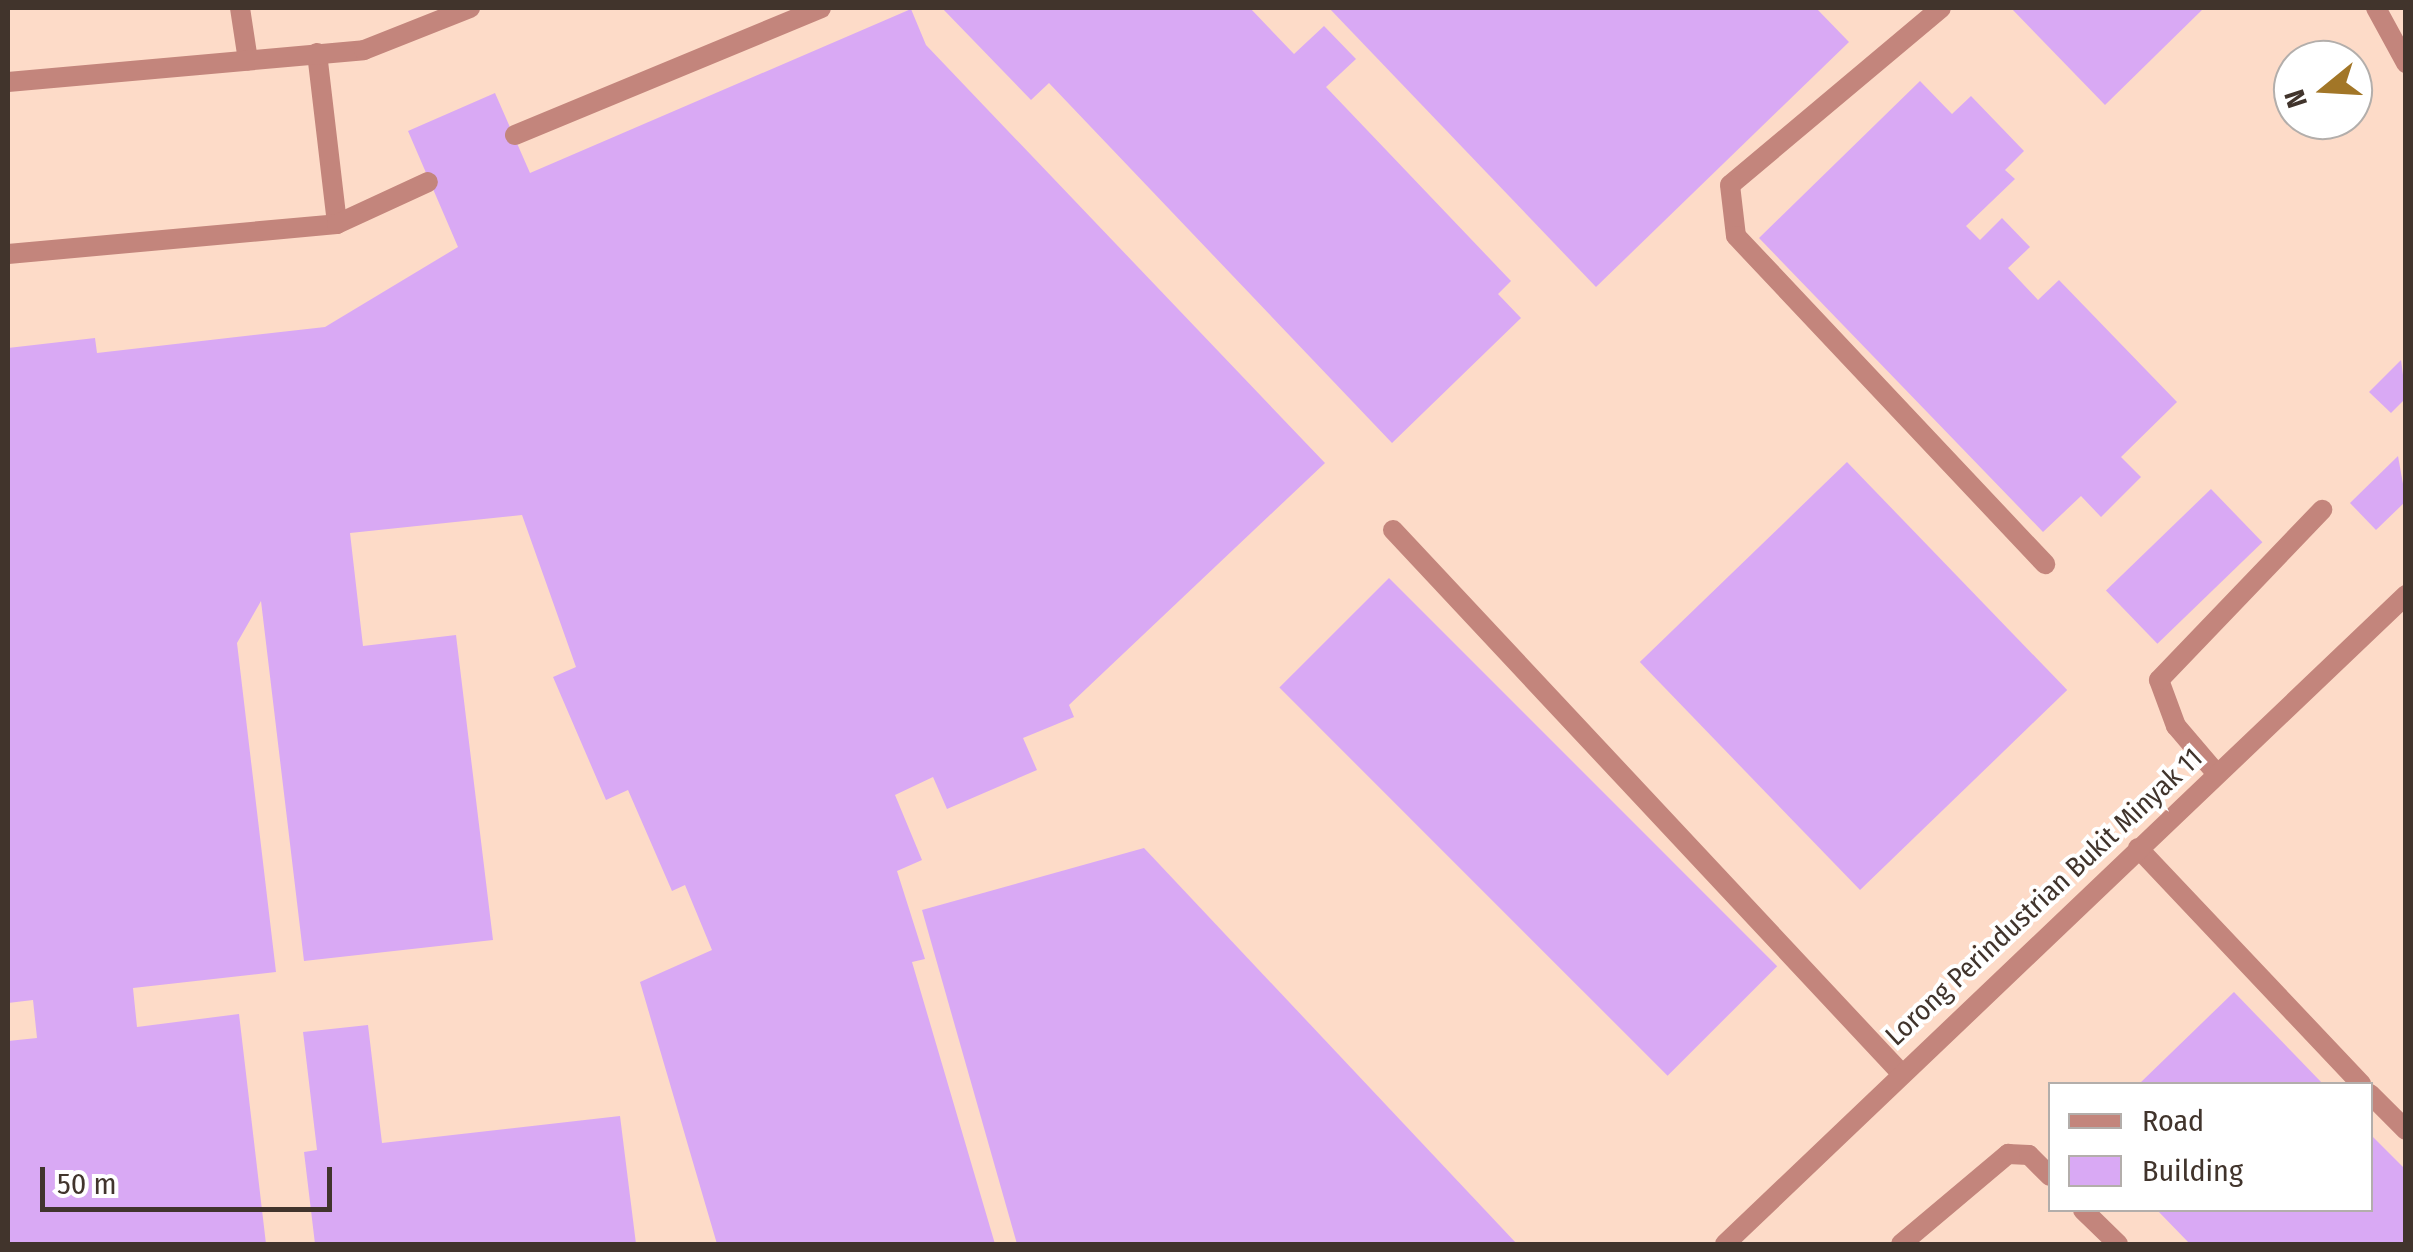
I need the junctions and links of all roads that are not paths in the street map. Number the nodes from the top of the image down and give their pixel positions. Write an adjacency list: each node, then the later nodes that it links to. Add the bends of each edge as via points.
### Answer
1 (240, 8): 7 (street)
2 (470, 8): 6 (street, via 364,50)
3 (822, 8): 10 (street)
4 (1941, 8): 16 (street, via 1730,185 1736,236)
5 (2376, 8): 8 (street)
6 (317, 53): 7 (street); 12 (street)
7 (248, 60): 9 (street)
8 (2406, 64)
9 (8, 82)
10 (514, 135)
11 (428, 182): 12 (street)
12 (338, 224): 13 (street)
13 (8, 254)
14 (2322, 510): 18 (street, via 2159,680 2168,712)
15 (1393, 530): 20 (street)
16 (2046, 564)
17 (2406, 595): 18 (street, Lorong Perindustrian Bukit Minyak 11)
18 (2217, 774): 19 (street, Lorong Perindustrian Bukit Minyak 11)
19 (2138, 848): 20 (street, Lorong Perindustrian Bukit Minyak 11); 21 (street)
20 (1899, 1072): 26 (street, Lorong Perindustrian Bukit Minyak 11)
21 (2359, 1082)
22 (2373, 1097): 23 (street)
23 (2406, 1130)
24 (2048, 1174): 27 (street, via 2029,1155 2008,1154)
25 (2086, 1212): 28 (street)
26 (1737, 1241)
27 (1902, 1244)
28 (2118, 1244)

